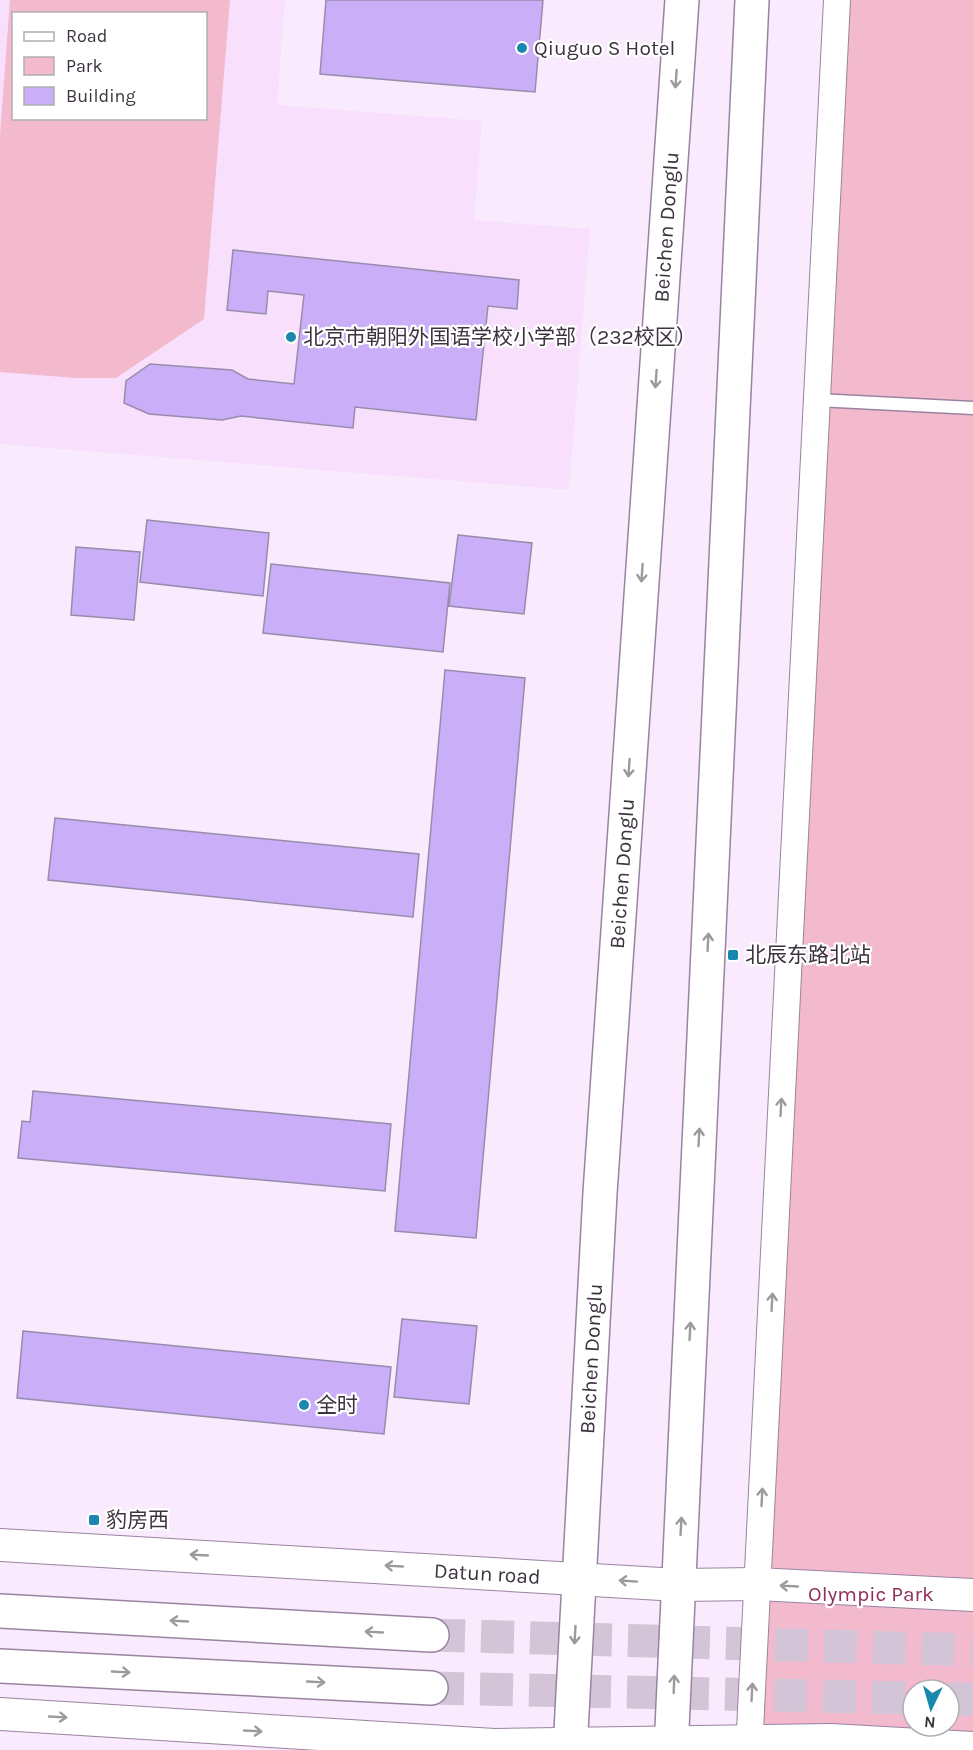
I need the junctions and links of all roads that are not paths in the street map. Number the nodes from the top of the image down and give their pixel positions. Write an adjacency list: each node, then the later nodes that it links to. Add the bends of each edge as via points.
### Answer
1 (682, 0): 7 (main road, Beichen Donglu, one-way to 7, via 601,1181)
2 (752, 0): 9 (main road, one-way to 2)
3 (837, 0): 4 (street)
4 (817, 400): 5 (lane); 8 (street, one-way to 4)
5 (973, 408)
6 (0, 1545): 7 (street, Datun road, one-way to 6)
7 (578, 1577): 9 (street, Datun road, one-way to 7); 18 (main road, Beichen Donglu, one-way to 18)
8 (757, 1584): 9 (street, Datun road); 10 (street, Datun road, one-way to 8); 17 (street, one-way to 8)
9 (678, 1585): 16 (main road, one-way to 9)
10 (973, 1595)
11 (0, 1611): 12 (main road, one-way to 11)
12 (432, 1635)
13 (0, 1666): 14 (main road, one-way to 14)
14 (431, 1688)
15 (0, 1714): 18 (street, one-way to 18)
16 (671, 1746): 17 (street); 18 (street)
17 (750, 1746): 19 (street, via 831,1740)
18 (570, 1747)
19 (973, 1748)

